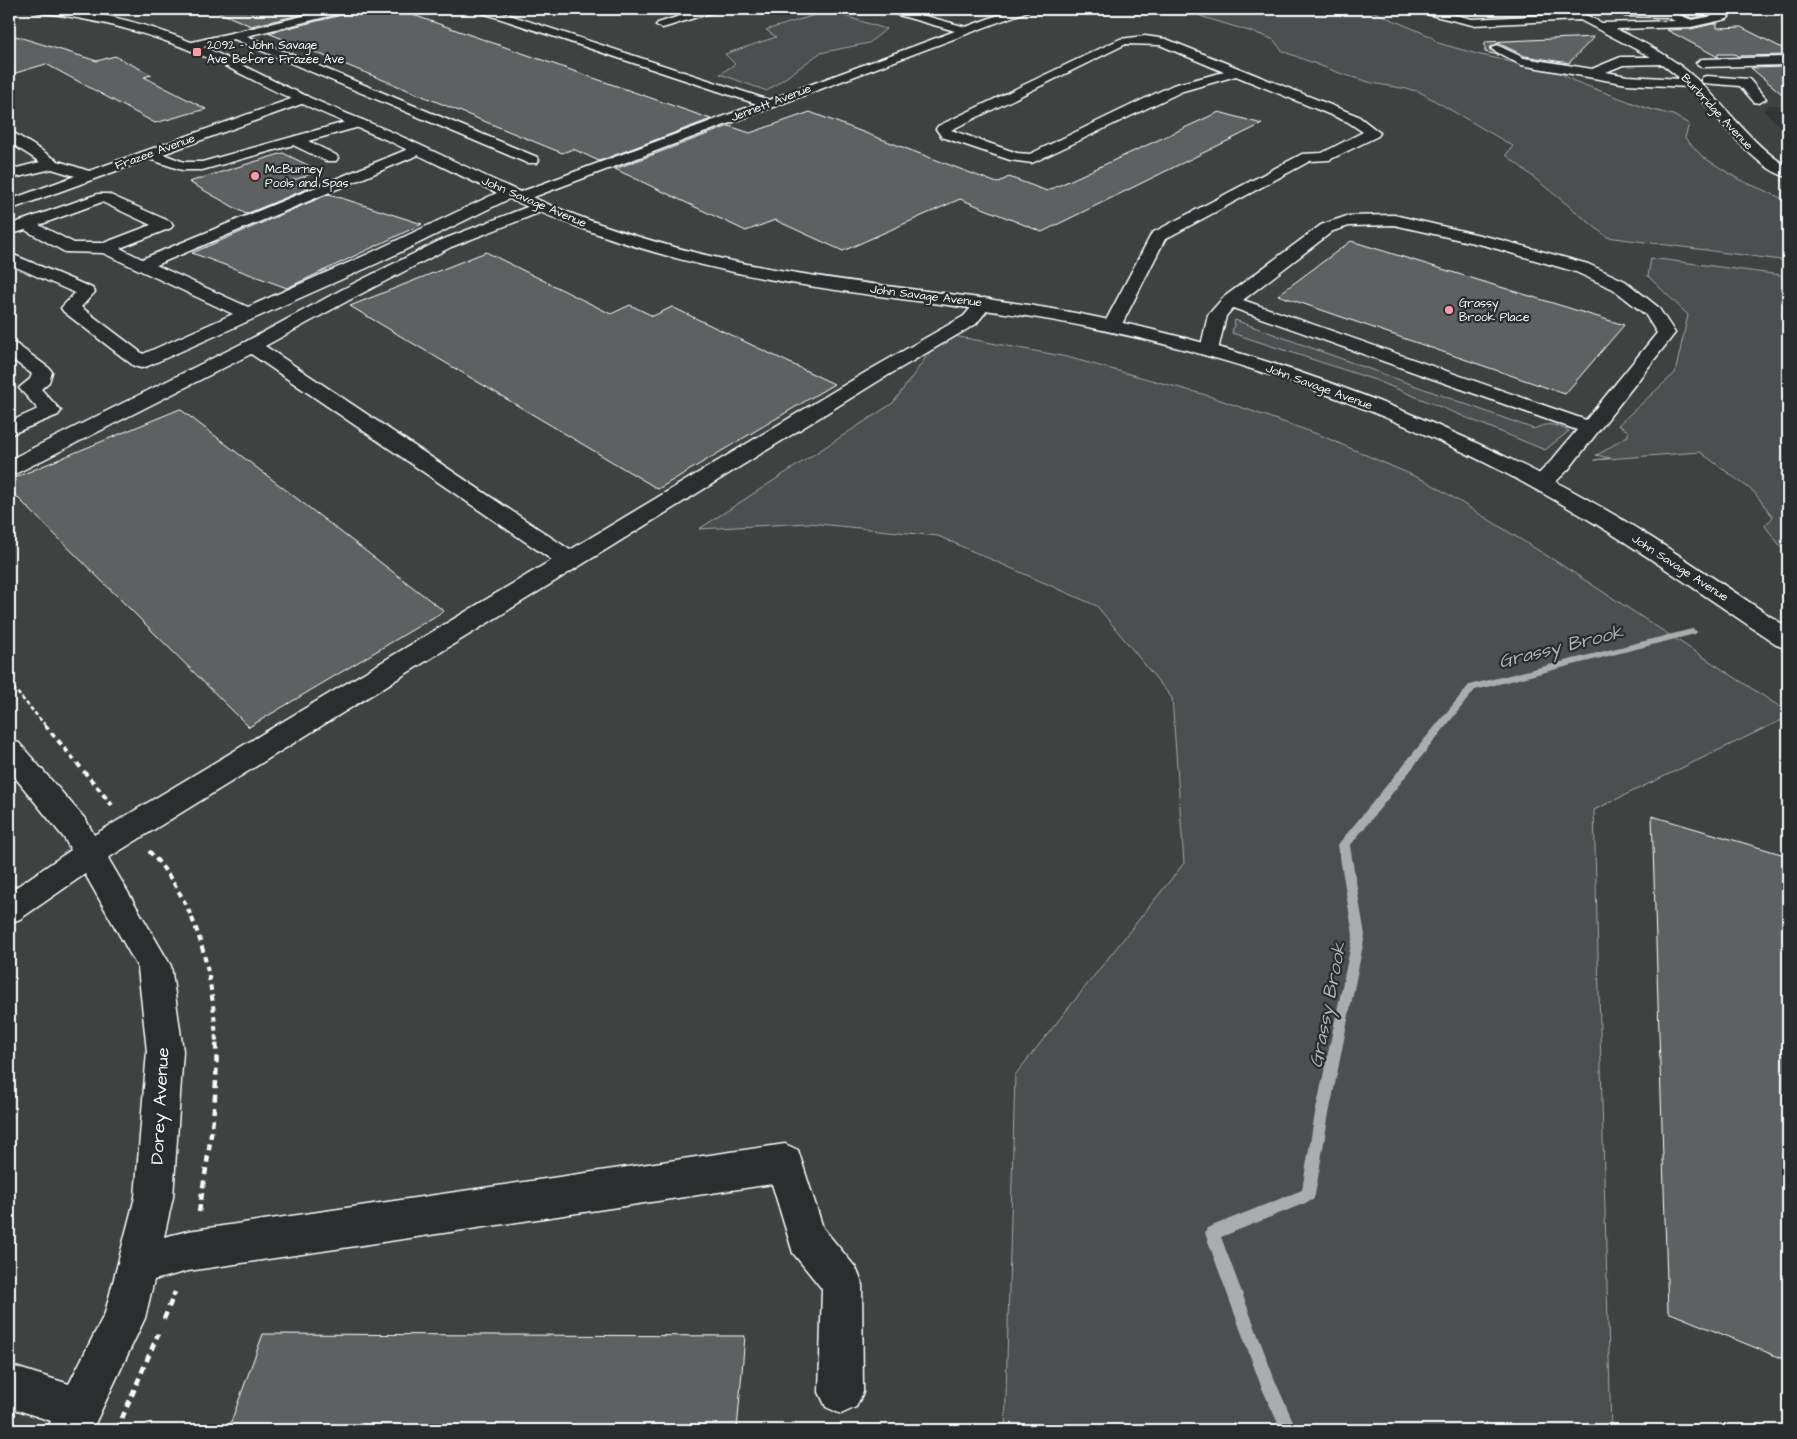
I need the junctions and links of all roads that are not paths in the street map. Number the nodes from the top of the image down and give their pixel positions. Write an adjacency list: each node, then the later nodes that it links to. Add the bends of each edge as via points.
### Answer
1 (45, 9): 17 (street, John Savage Avenue, via 122,23)
2 (346, 9): 16 (street)
3 (481, 9): 32 (street)
4 (712, 9): 13 (street)
5 (888, 9): 15 (street)
6 (1024, 9): 15 (street, Jennett Avenue)
7 (1418, 9): 11 (street, via 1472,22)
8 (1566, 9): 11 (street, Burbridge Avenue)
9 (1708, 9): 12 (street, via 1723,17)
10 (1629, 14): 12 (street, via 1669,14)
11 (1581, 17): 14 (street, Burbridge Avenue)
12 (1691, 24): 14 (street)
13 (662, 25)
14 (1598, 26): 20 (street, Burbridge Avenue)
15 (965, 30): 32 (street, Jennett Avenue)
16 (234, 35): 17 (street); 23 (street)
17 (192, 46): 29 (street, John Savage Avenue)
18 (1497, 49): 22 (street, via 1521,61)
19 (1788, 61): 20 (street)
20 (1668, 62): 22 (street, via 1621,61); 26 (street, Burbridge Avenue)
21 (1237, 72): 21 (street, via 1162,42 1124,42 943,129 947,134 1006,155 1032,159 1178,88); 55 (street, via 1352,119 1373,133 1324,157 1308,157 1158,236)
22 (1593, 73): 26 (street, via 1628,80)
23 (326, 74): 24 (street); 39 (street)
24 (309, 78)
25 (1763, 80): 28 (street)
26 (1690, 81): 28 (street); 41 (street, Burbridge Avenue, via 1755,152)
27 (293, 82): 29 (street)
28 (1744, 82): 31 (street)
29 (276, 87): 30 (street, John Savage Avenue)
30 (302, 99): 33 (street, John Savage Avenue); 37 (street, Frazee Avenue)
31 (1759, 99)
32 (769, 104): 44 (street, Jennett Avenue)
33 (358, 123): 35 (street); 36 (street, John Savage Avenue)
34 (9, 136): 40 (street)
35 (294, 140): 37 (street, via 202,166 182,166); 38 (street)
36 (418, 150): 44 (street, John Savage Avenue); 51 (street)
37 (149, 154): 43 (street, Frazee Avenue)
38 (331, 158)
39 (532, 160)
40 (54, 164): 42 (street); 43 (street)
41 (1788, 173)
42 (9, 175)
43 (89, 176): 45 (street, Frazee Avenue)
44 (513, 195): 46 (street, John Savage Avenue); 54 (street, Jennett Avenue)
45 (9, 205)
46 (540, 207): 53 (street, John Savage Avenue, via 652,246 741,268); 56 (street, via 445,244)
47 (26, 224): 48 (street); 49 (street, via 71,248); 49 (street, via 102,197 165,225)
48 (9, 230)
49 (106, 248): 51 (street)
50 (9, 258): 54 (street, Jennett Avenue, via 86,292 70,308 141,362)
51 (142, 265): 54 (street)
52 (1230, 301): 58 (street, via 1217,315); 59 (street); 59 (street, via 1327,228 1347,221 1394,220 1491,242 1582,268 1619,285 1652,311 1666,333)
53 (984, 303): 55 (street, John Savage Avenue); 63 (street, via 970,320)
54 (248, 314)
55 (1112, 326): 58 (street, John Savage Avenue)
56 (252, 346): 61 (street); 63 (street)
57 (9, 348): 60 (street, via 42,372 38,382 29,388 51,411)
58 (1209, 350): 62 (street, John Savage Avenue, via 1366,403)
59 (1590, 428): 62 (street)
60 (9, 429)
61 (9, 468)
62 (1541, 483): 64 (street, John Savage Avenue, via 1654,550)
63 (571, 562): 66 (street)
64 (1788, 640)
65 (9, 751): 66 (street, Dorey Avenue, via 76,829)
66 (89, 854): 67 (street); 68 (street, Dorey Avenue, via 154,966 165,1051 154,1196)
67 (9, 909)
68 (137, 1264): 70 (street, via 188,1251 785,1163 807,1239 842,1282); 71 (street, Dorey Avenue, via 124,1318)
69 (9, 1386): 71 (street)
70 (842, 1392)
71 (75, 1420)

